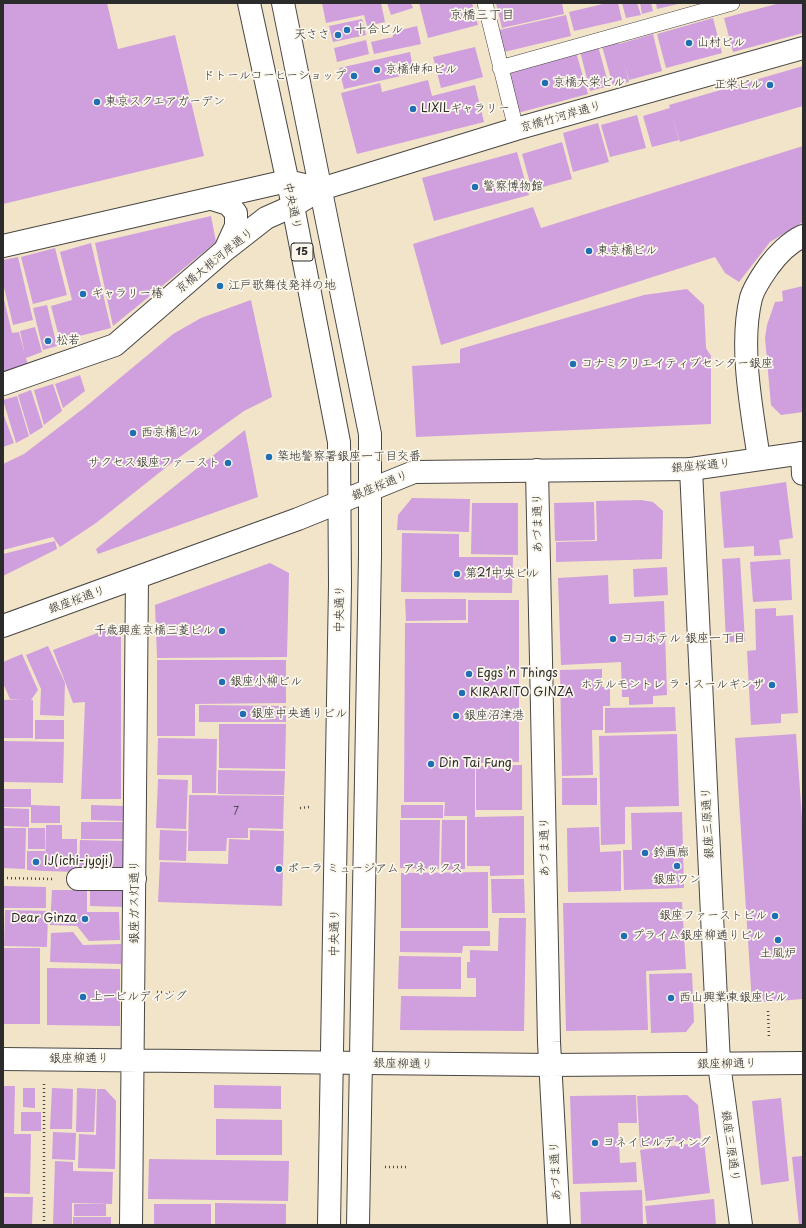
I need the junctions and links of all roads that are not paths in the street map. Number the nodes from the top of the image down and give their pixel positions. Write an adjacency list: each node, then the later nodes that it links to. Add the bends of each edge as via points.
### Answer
1 (249, 3): 8 (main road, 中央通り / 15)
2 (283, 3): 9 (main road)
3 (485, 3): 6 (lane)
4 (732, 3): 6 (lane)
5 (803, 48): 7 (main road, 京橋竹河岸通り)
6 (500, 68): 7 (lane)
7 (516, 130): 9 (main road, 京橋竹河岸通り)
8 (287, 181): 9 (main road); 10 (main road); 11 (main road, 中央通り / 15)
9 (321, 189): 11 (main road, 京橋大根河岸通り); 20 (main road, via 370,434)
10 (212, 199): 13 (main road); 14 (main road, via 228,204 236,213 236,226)
11 (293, 206): 14 (main road, 京橋大根河岸通り, via 266,218); 21 (main road, 中央通り / 15, via 339,442)
12 (803, 236): 16 (main road, via 774,259 760,278 751,297 745,328)
13 (3, 246)
14 (225, 250): 15 (main road, 京橋大根河岸通り, via 115,344)
15 (3, 384)
16 (760, 460): 17 (main road, 銀座桜通り); 18 (main road, 銀座桜通り)
17 (803, 460)
18 (691, 469): 19 (main road, 銀座桜通り); 31 (main road, 銀座三原通り)
19 (537, 470): 20 (main road, 銀座桜通り, via 414,472); 32 (main road, あづま通り)
20 (370, 490): 21 (main road, 銀座桜通り); 29 (main road)
21 (341, 502): 22 (main road, 銀座桜通り); 28 (main road, 中央通り / 15)
22 (137, 578): 23 (main road, 銀座桜通り); 25 (main road, 銀座ガス灯通り)
23 (3, 626)
24 (78, 879): 25 (main road)
25 (135, 879): 27 (main road, 銀座ガス灯通り)
26 (3, 1058): 27 (main road, 銀座柳通り)
27 (134, 1059): 28 (main road, 銀座柳通り); 33 (main road, 銀座ガス灯通り)
28 (333, 1061): 29 (main road, 銀座柳通り); 34 (main road, 中央通り / 15)
29 (361, 1063): 32 (main road, 銀座柳通り); 35 (main road)
30 (803, 1063): 31 (main road, 銀座柳通り)
31 (719, 1064): 32 (main road, 銀座柳通り); 37 (main road, 銀座三原通り)
32 (550, 1065): 36 (main road, あづま通り)
33 (131, 1225)
34 (330, 1225)
35 (358, 1225)
36 (559, 1225)
37 (741, 1225)

